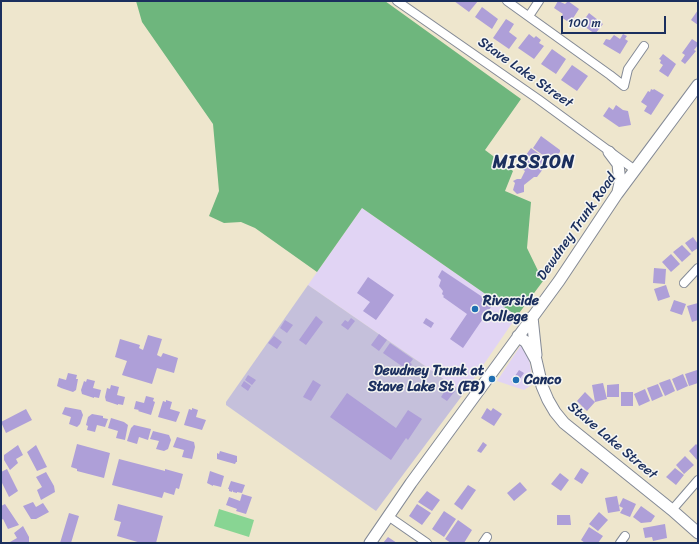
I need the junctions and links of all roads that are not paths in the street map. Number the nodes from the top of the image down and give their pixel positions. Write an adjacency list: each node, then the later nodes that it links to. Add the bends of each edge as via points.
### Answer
1 (397, 1): 7 (street, Stave Lake Street)
2 (507, 1): 4 (street)
3 (539, 1): 4 (street)
4 (529, 16): 5 (street, via 624,86 628,69)
5 (644, 46)
6 (698, 85): 8 (main road, Dewdney Trunk Road)
7 (609, 152): 8 (street, Stave Lake Street); 9 (main road, via 618,164 620,183)
8 (635, 170): 9 (main road, Dewdney Trunk Road)
9 (617, 194): 12 (main road, Dewdney Trunk Road)
10 (698, 268): 11 (street)
11 (684, 283)
12 (532, 317): 13 (main road, Dewdney Trunk Road); 14 (main road)
13 (518, 336): 14 (main road, Stave Lake Street, via 526,342); 17 (main road, Dewdney Trunk Road)
14 (536, 360): 16 (main road, Stave Lake Street, via 548,400 564,423)
15 (698, 480): 16 (street)
16 (672, 510): 18 (main road, Stave Lake Street)
17 (388, 516): 20 (main road, Dewdney Trunk Road); 21 (street)
18 (698, 532)
19 (625, 536): 22 (street)
20 (370, 543)
21 (427, 543)
22 (620, 543)

